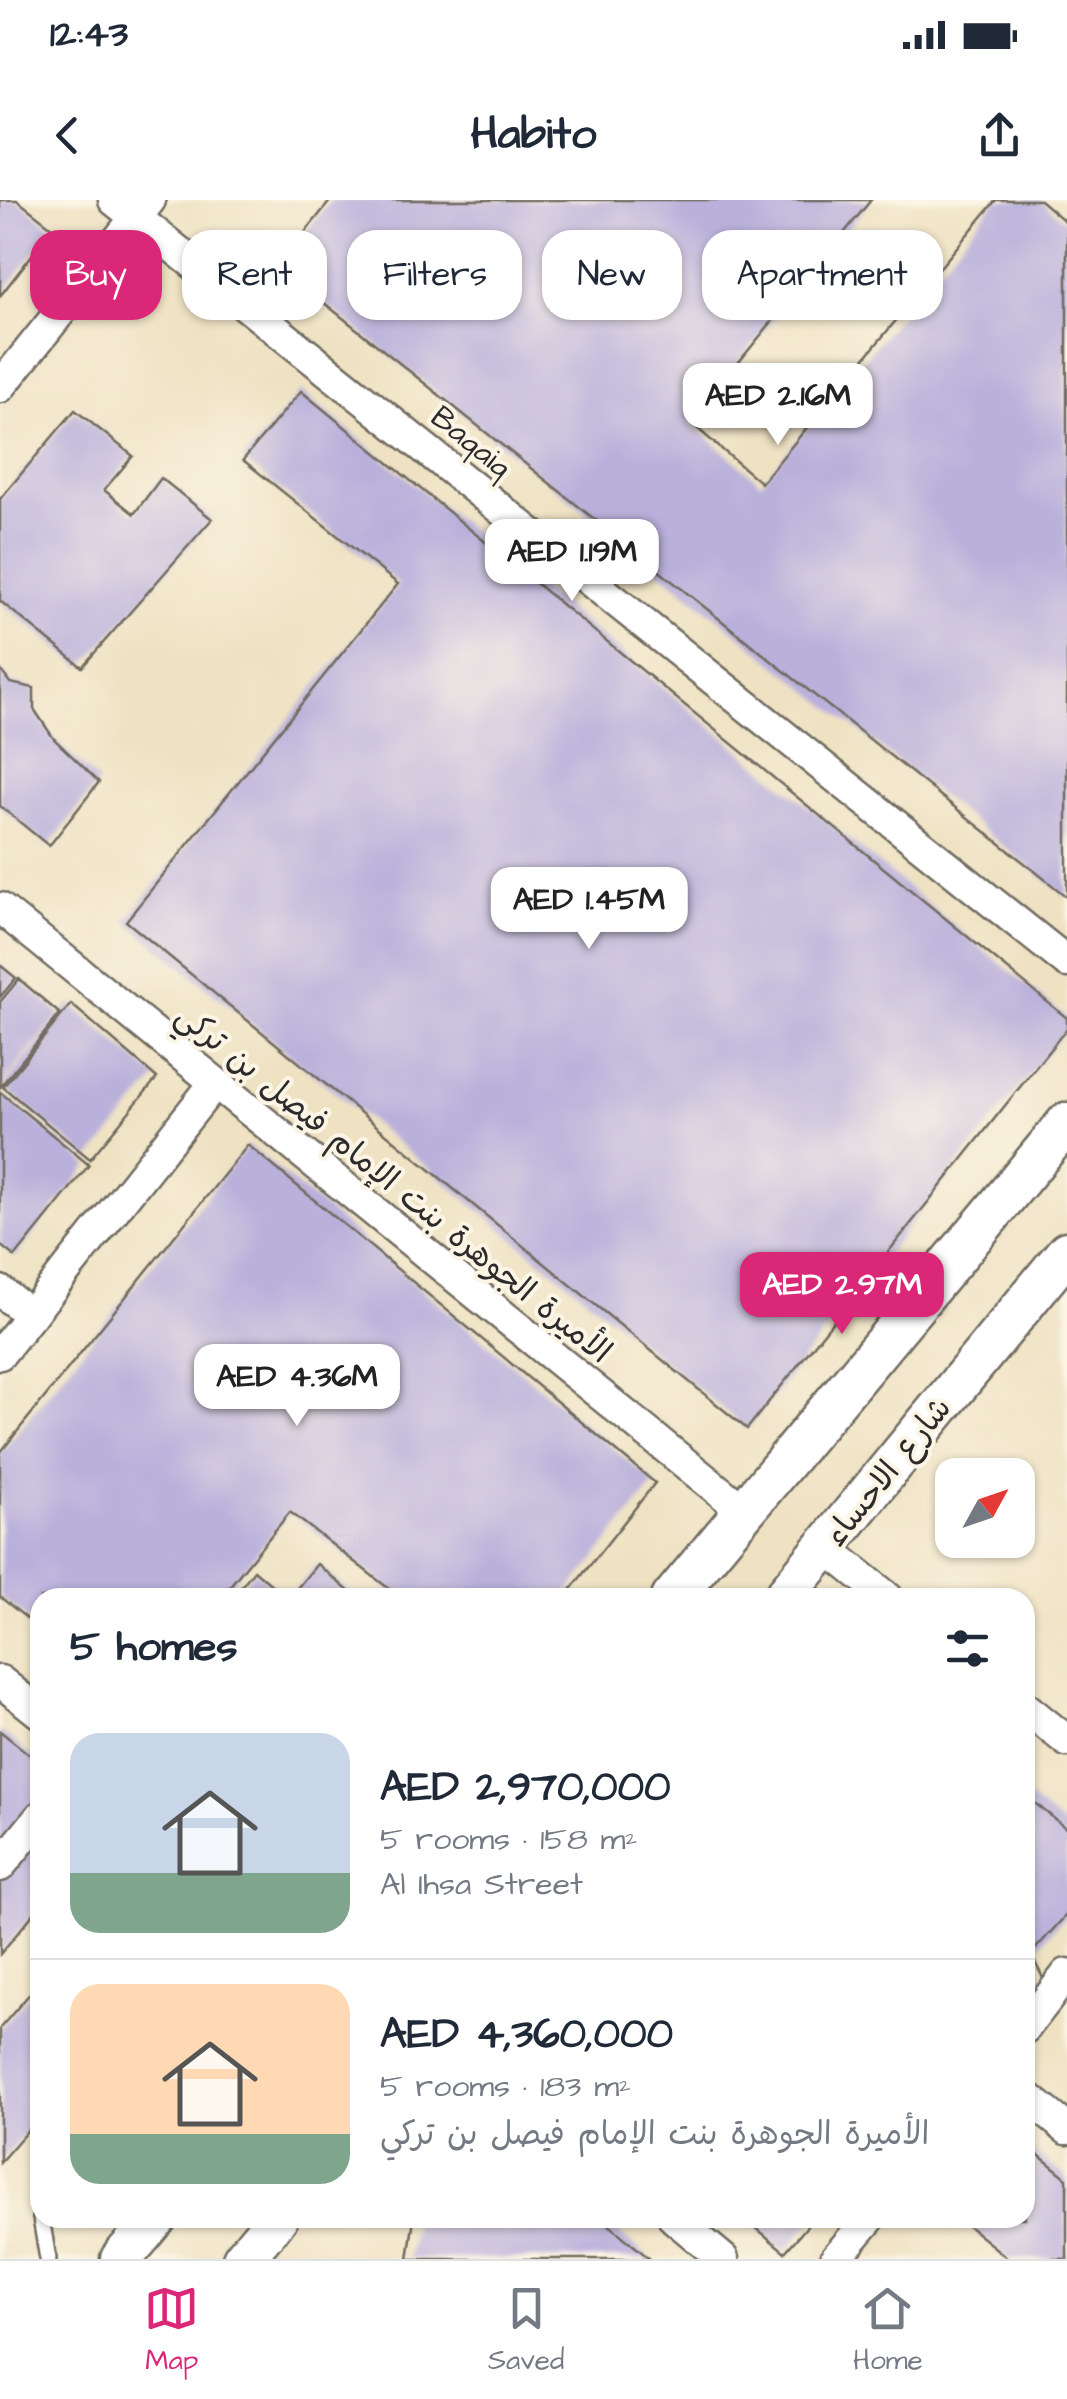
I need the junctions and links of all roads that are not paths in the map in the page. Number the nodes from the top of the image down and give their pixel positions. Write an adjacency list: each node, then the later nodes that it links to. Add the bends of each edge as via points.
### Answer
1 (133, 206): 2 (street); 4 (street, Baqaiq)
2 (0, 386)
3 (0, 908): 5 (street, الأميرة الجوهرة بنت الإمام فيصل بن تركي)
4 (1067, 962)
5 (214, 1084): 9 (street); 11 (street, الأميرة الجوهرة بنت الإمام فيصل بن تركي)
6 (1067, 1124): 11 (main road)
7 (1067, 1252): 12 (main road, شارع الاحساء)
8 (0, 1290): 9 (street)
9 (31, 1315): 10 (street)
10 (0, 1354)
11 (744, 1511): 13 (main road)
12 (825, 1547): 14 (main road, شارع الاحساء); 15 (street)
13 (680, 1588)
14 (791, 1588)
15 (876, 1588)
16 (0, 1681): 17 (street)
17 (30, 1705)
18 (1035, 1715): 19 (street)
19 (1067, 1741)
20 (30, 1830): 21 (street)
21 (0, 1866)
22 (1067, 1974): 23 (street)
23 (1035, 2015)
24 (1035, 2103): 25 (street)
25 (1067, 2129)
26 (43, 2228): 31 (lane)
27 (148, 2228): 32 (main road)
28 (268, 2228): 33 (main road)
29 (686, 2228): 34 (street)
30 (861, 2228): 35 (street)
31 (48, 2259)
32 (122, 2259)
33 (243, 2259)
34 (724, 2259)
35 (835, 2259)

